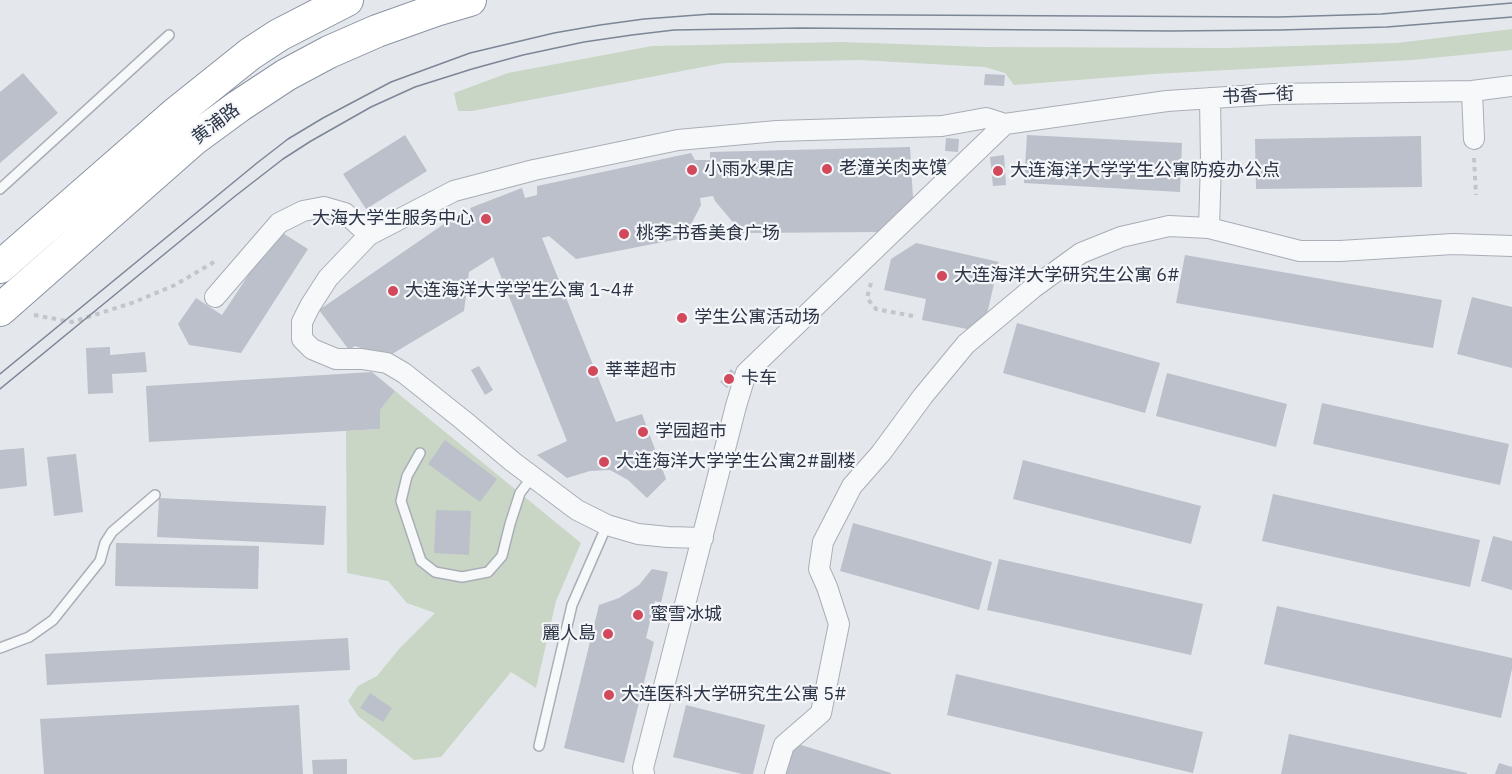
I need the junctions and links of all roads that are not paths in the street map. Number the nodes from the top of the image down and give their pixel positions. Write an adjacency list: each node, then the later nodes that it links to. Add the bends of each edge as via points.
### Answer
1 (346, 0): 13 (highway, 黄浦路, via 279,35 213,82)
2 (470, 0): 15 (highway, 黄浦路, via 377,31 277,81 194,139)
3 (169, 34): 9 (lane)
4 (1512, 86): 5 (street, 书香一街)
5 (1472, 91): 6 (street, 书香一街); 8 (street)
6 (1210, 98): 7 (street, 书香一街); 10 (street)
7 (1005, 124): 11 (street, 书香一街, via 986,118 942,126 777,131 678,140 454,191); 20 (street, via 746,373)
8 (1474, 139)
9 (0, 189)
10 (1209, 228): 12 (street, via 1299,251 1454,244); 24 (street, via 1169,226 1121,237 1081,253 966,344 923,396 852,486 823,542 819,569 839,624 821,713 784,745)
11 (369, 235): 14 (street, via 345,213 324,207 303,211 279,223); 17 (street, 书香一街, via 328,278 302,322 302,339 312,349 336,359 362,359 396,368)
12 (1512, 246)
13 (0, 267)
14 (215, 297)
15 (0, 309)
16 (420, 453): 17 (lane, via 407,476 401,501 421,561 435,572 462,577 488,572 502,556 520,493)
17 (532, 477): 19 (street, via 577,510)
18 (155, 495): 21 (lane, via 112,532 100,561 53,620 29,637)
19 (607, 525): 20 (street, via 638,534); 22 (lane, via 572,606)
20 (703, 538): 23 (street)
21 (0, 648)
22 (539, 746)
23 (644, 774)
24 (775, 774)

